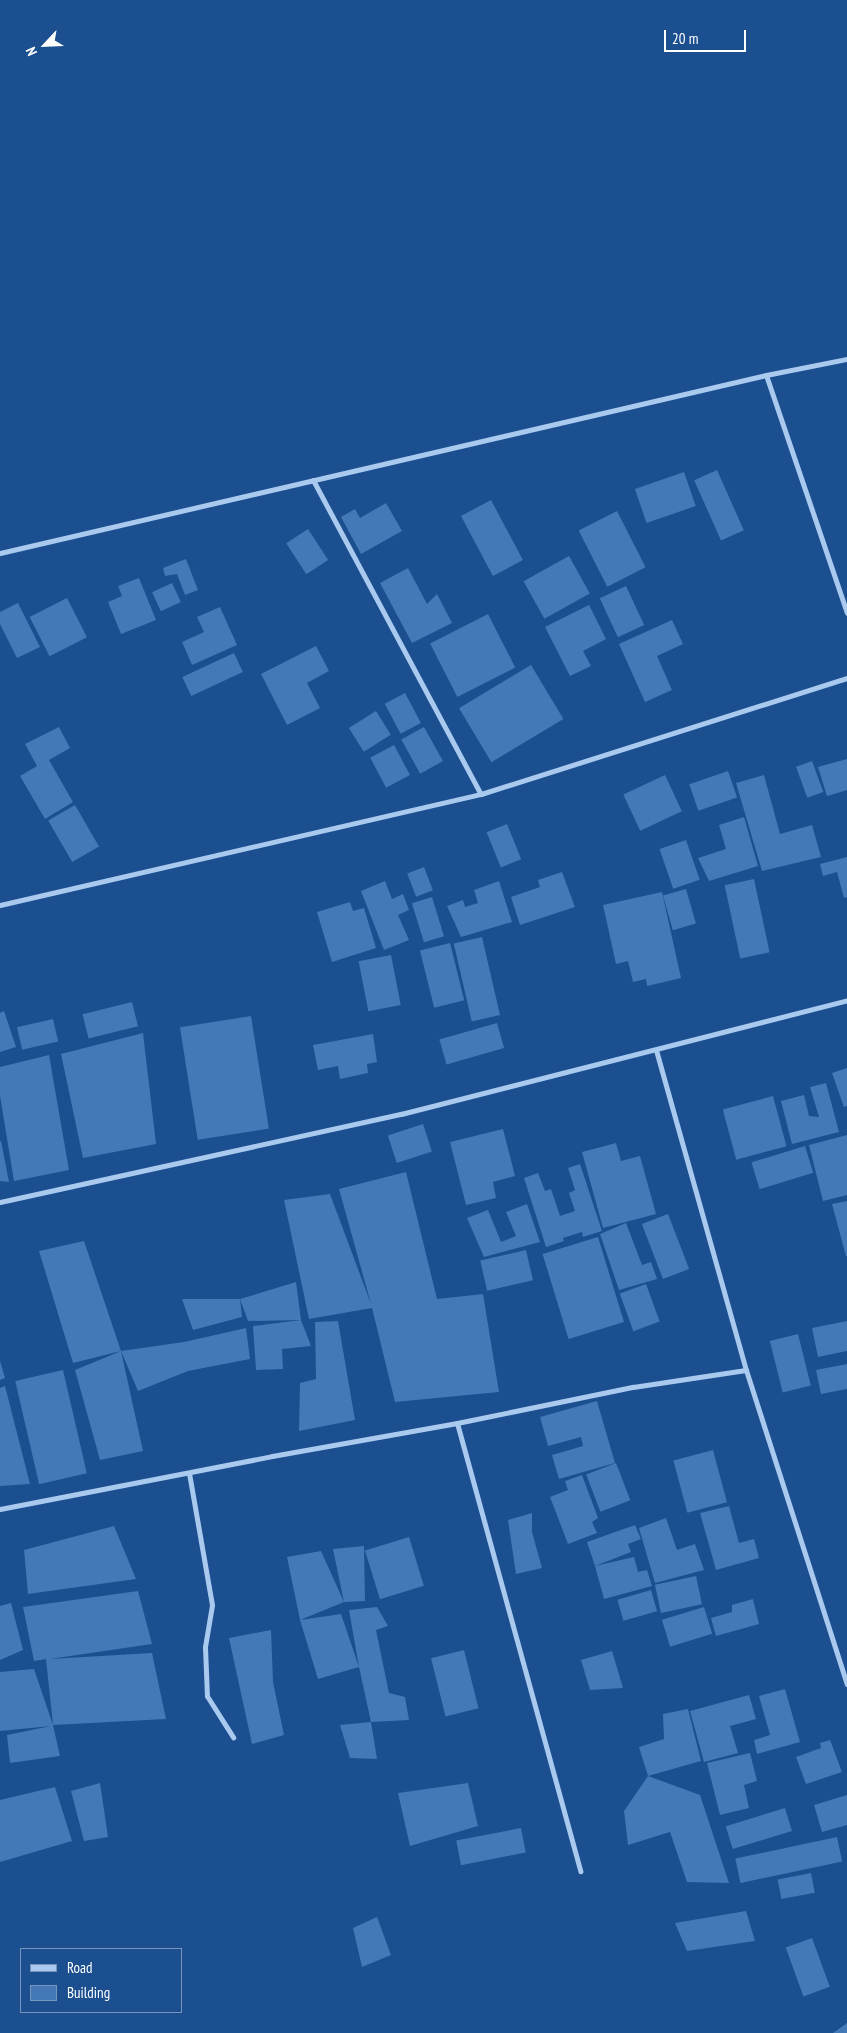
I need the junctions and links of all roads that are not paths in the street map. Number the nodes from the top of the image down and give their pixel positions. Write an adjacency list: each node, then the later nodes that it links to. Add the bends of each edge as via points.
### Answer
1 (847, 359): 2 (street)
2 (766, 375): 3 (street); 5 (street)
3 (313, 480): 4 (street); 7 (street)
4 (0, 553)
5 (847, 612)
6 (847, 678): 7 (street)
7 (481, 794): 8 (street)
8 (0, 905)
9 (847, 1000): 10 (street)
10 (656, 1050): 11 (street, via 401,1114); 12 (street)
11 (0, 1202)
12 (746, 1370): 13 (street, via 633,1387); 16 (street)
13 (457, 1423): 14 (street); 18 (street)
14 (189, 1473): 15 (street); 17 (street, via 212,1605 205,1647 206,1696)
15 (0, 1509)
16 (847, 1684)
17 (233, 1737)
18 (580, 1871)

